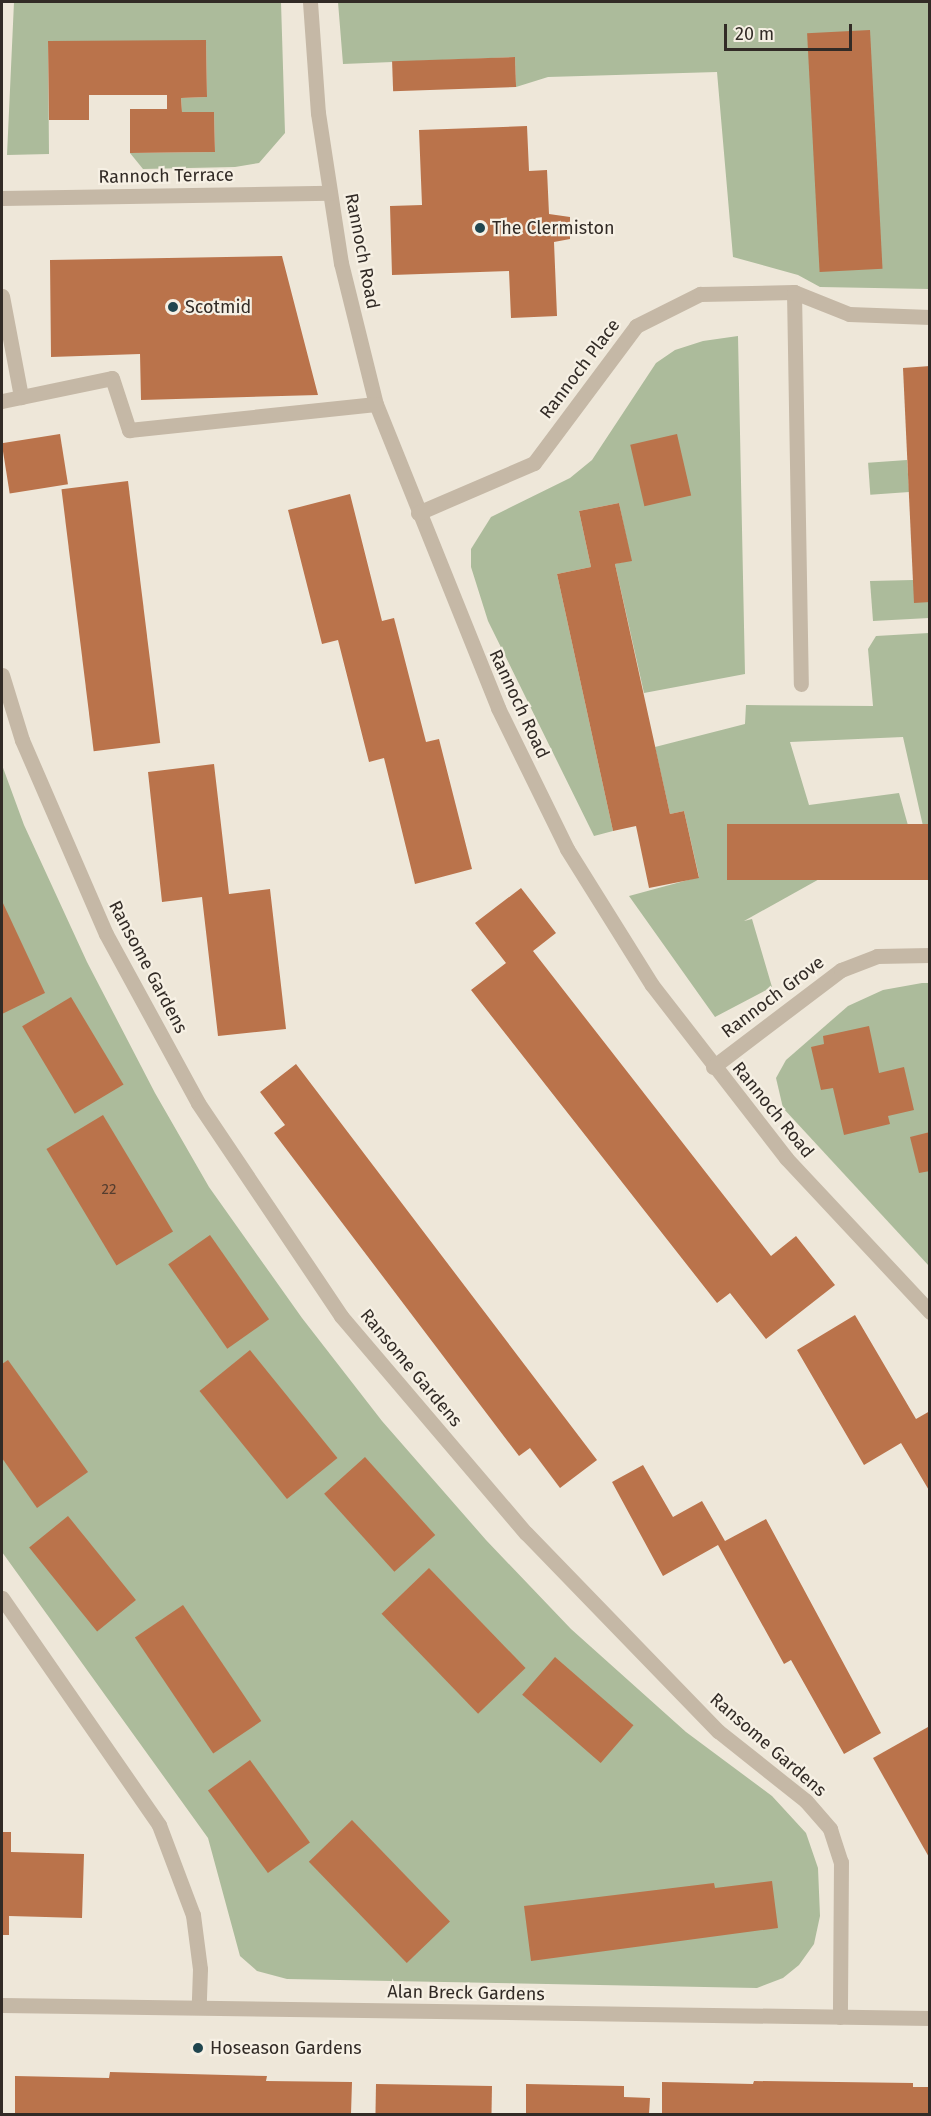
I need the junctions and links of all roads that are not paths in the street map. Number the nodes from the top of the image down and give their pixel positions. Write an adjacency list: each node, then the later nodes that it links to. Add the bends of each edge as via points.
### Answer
1 (310, 2): 2 (street, Rannoch Road, via 318,113)
2 (330, 193): 3 (street, Rannoch Terrace); 9 (street, Rannoch Road, via 341,263)
3 (2, 198)
4 (794, 292): 6 (street, Rannoch Place, via 849,314); 10 (street, Rannoch Place, via 700,294 636,326 534,463); 12 (street)
5 (2, 296): 7 (street)
6 (930, 317)
7 (21, 397): 8 (street); 9 (street, via 112,378 129,430)
8 (2, 401)
9 (376, 404): 10 (street, Rannoch Road)
10 (418, 513): 14 (street, Rannoch Road, via 498,708 567,849 652,985)
11 (2, 675): 19 (street, Ransome Gardens, via 22,740 106,934 198,1102 341,1316 526,1533 718,1731 806,1801 830,1829 841,1862)
12 (801, 684)
13 (930, 955): 14 (street, Rannoch Grove, via 877,956 841,970)
14 (713, 1067): 15 (street, Rannoch Road, via 786,1158)
15 (930, 1312)
16 (2, 1598): 18 (street, via 159,1825 193,1914 200,1969)
17 (2, 2005): 18 (street, Alan Breck Gardens)
18 (198, 2007): 19 (street, Alan Breck Gardens)
19 (840, 2017): 20 (street, Alan Breck Gardens)
20 (930, 2018)

